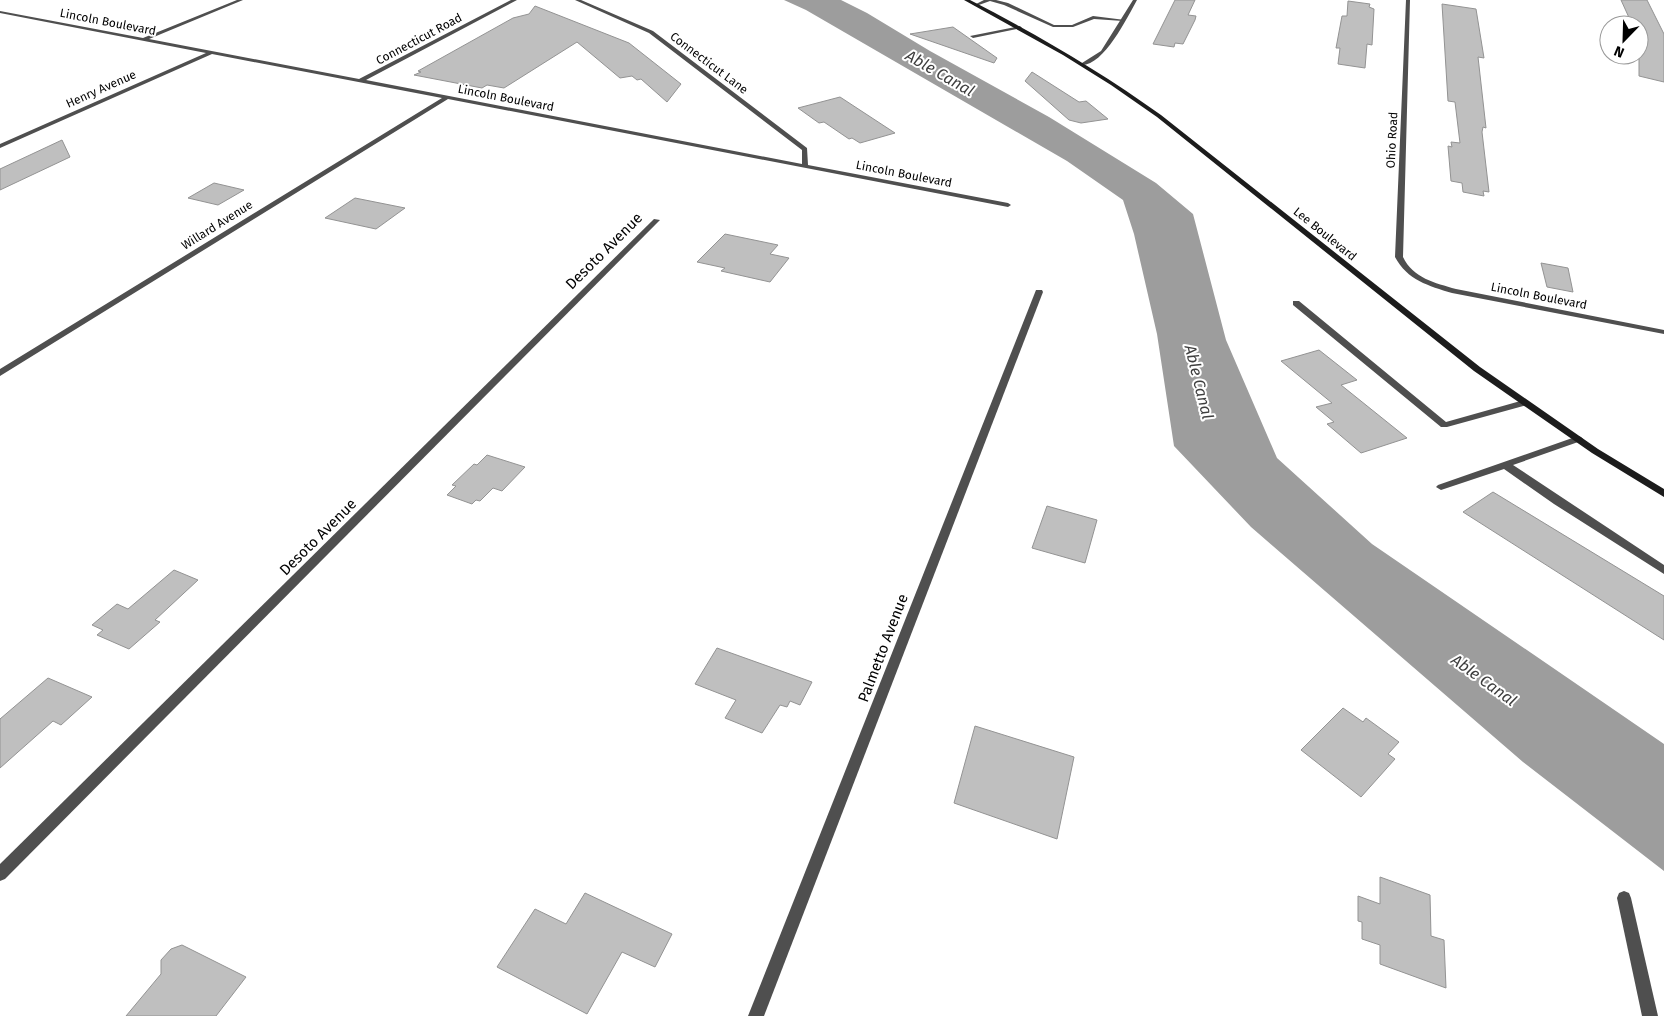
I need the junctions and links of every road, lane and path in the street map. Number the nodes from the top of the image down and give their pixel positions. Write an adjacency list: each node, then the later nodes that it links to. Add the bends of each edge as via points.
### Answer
1 (241, 0): 15 (street)
2 (515, 0): 18 (street, Connecticut Road)
3 (577, 0): 21 (street, Connecticut Lane, via 639,26 675,49 805,149)
4 (966, 0): 8 (main road, Lee Boulevard)
5 (989, 0): 8 (street); 12 (street, via 1063,28 1093,17)
6 (1135, 0): 12 (street)
7 (1408, 0): 24 (street, Ohio Road, via 1399,257)
8 (976, 5): 13 (main road, Lee Boulevard)
9 (0, 12): 10 (street, Lincoln Boulevard)
10 (10, 14): 11 (street); 15 (street, Lincoln Boulevard)
11 (0, 18)
12 (1123, 20): 17 (street, via 1103,52)
13 (1020, 27): 14 (street); 17 (main road, Lee Boulevard)
14 (973, 36)
15 (142, 40): 16 (street, Lincoln Boulevard)
16 (211, 53): 18 (street, Lincoln Boulevard); 20 (street, Henry Avenue)
17 (1084, 64): 29 (main road, Lee Boulevard, via 1159,116)
18 (360, 81): 19 (street, Lincoln Boulevard)
19 (446, 98): 21 (street, Lincoln Boulevard); 28 (street, Willard Avenue)
20 (0, 146)
21 (805, 167): 22 (street, Lincoln Boulevard)
22 (1008, 205)
23 (656, 220): 35 (street, Desoto Avenue)
24 (1412, 275): 27 (street, Lincoln Boulevard, via 1454,291)
25 (1039, 292): 37 (street, Palmetto Avenue)
26 (1296, 303): 29 (street, via 1444,425)
27 (1664, 332)
28 (0, 372)
29 (1524, 403): 30 (main road, Lee Boulevard)
30 (1578, 439): 31 (street); 33 (main road, Lee Boulevard)
31 (1504, 464): 32 (street); 34 (street)
32 (1441, 486)
33 (1664, 494)
34 (1664, 570)
35 (0, 874)
36 (1624, 898): 38 (street)
37 (756, 1016)
38 (1650, 1016)

